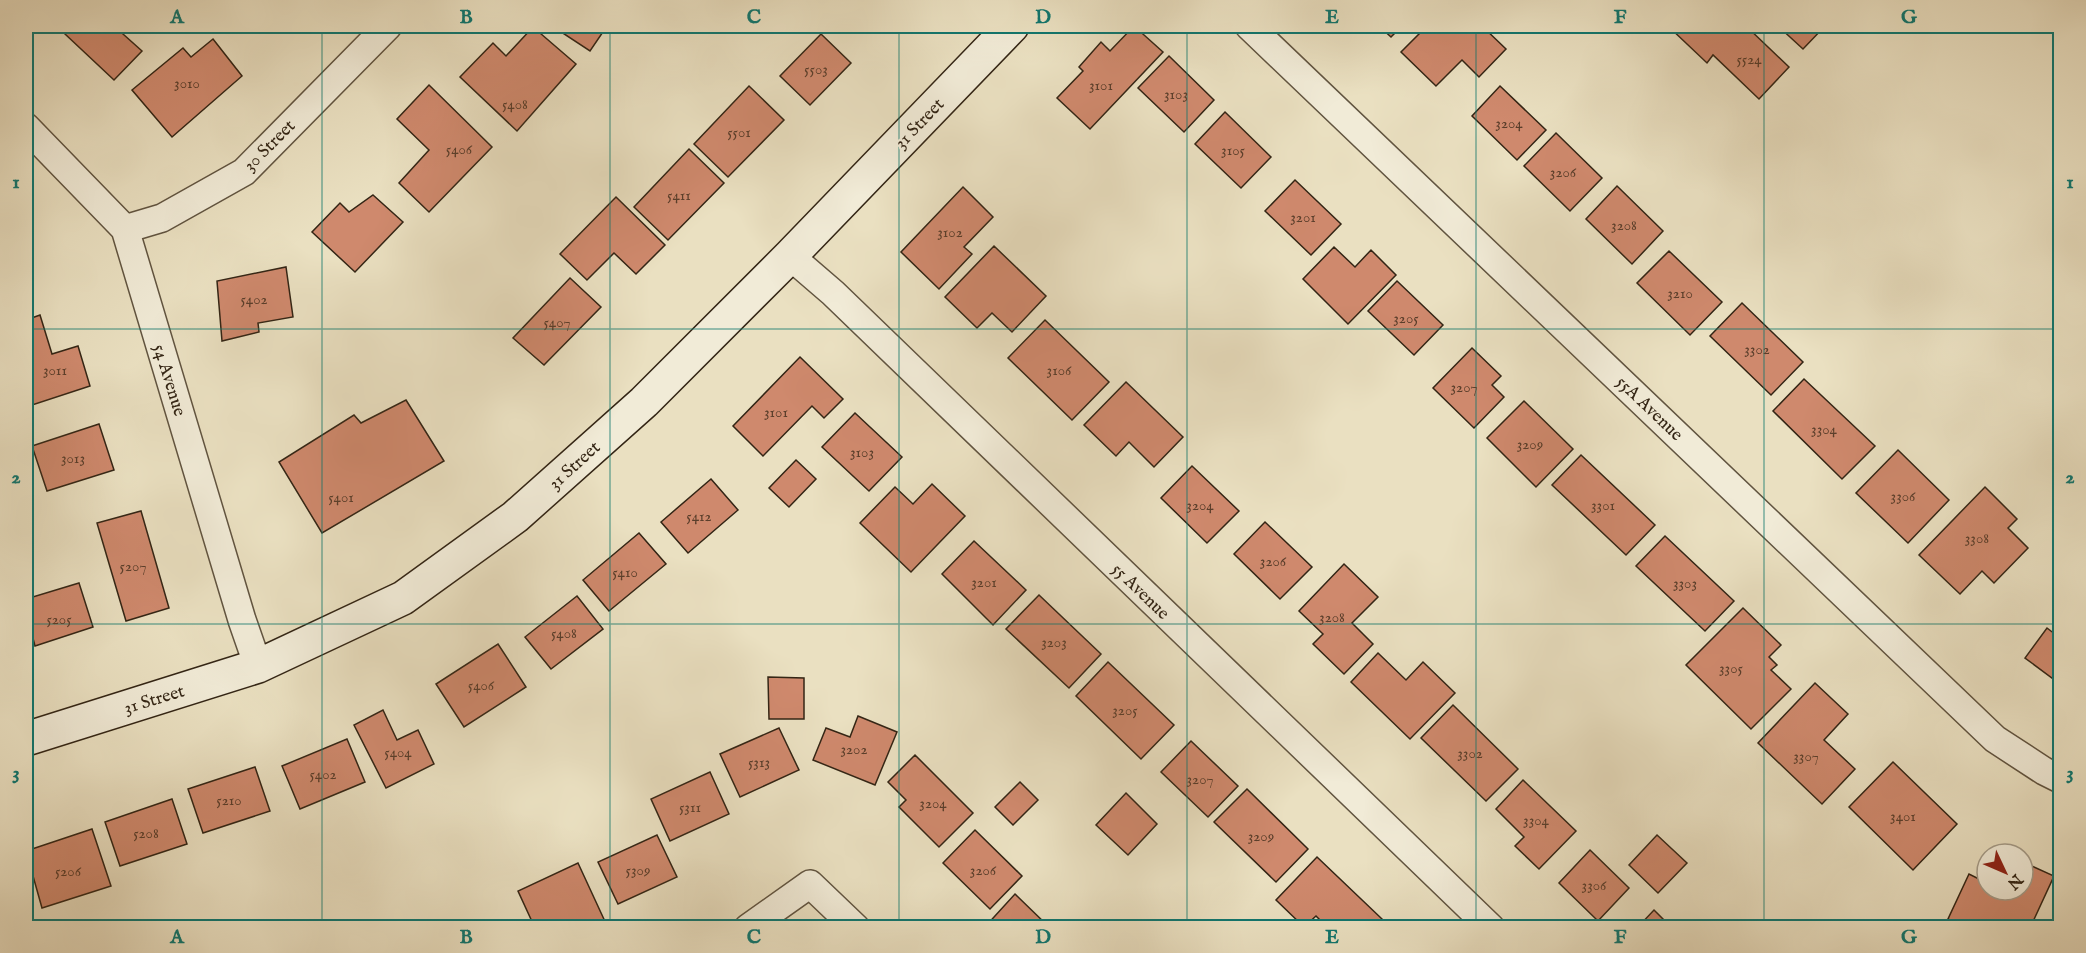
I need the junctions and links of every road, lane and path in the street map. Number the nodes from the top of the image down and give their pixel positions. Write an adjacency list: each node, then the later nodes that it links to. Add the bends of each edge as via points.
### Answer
1 (388, 26): 5 (street, 30 Street, via 244,172 162,218)
2 (1012, 26): 6 (street, 31 Street)
3 (1249, 26): 9 (street, 55A Avenue, via 1995,739)
4 (26, 128): 5 (street, 54 Avenue)
5 (125, 229): 7 (street, 54 Avenue)
6 (790, 256): 7 (street, 31 Street, via 644,402 515,517 403,598); 12 (street, 55 Avenue)
7 (258, 666): 8 (street, 31 Street)
8 (26, 739)
9 (2061, 779)
10 (748, 927): 11 (street, via 810,884)
11 (856, 927)
12 (1491, 927)

